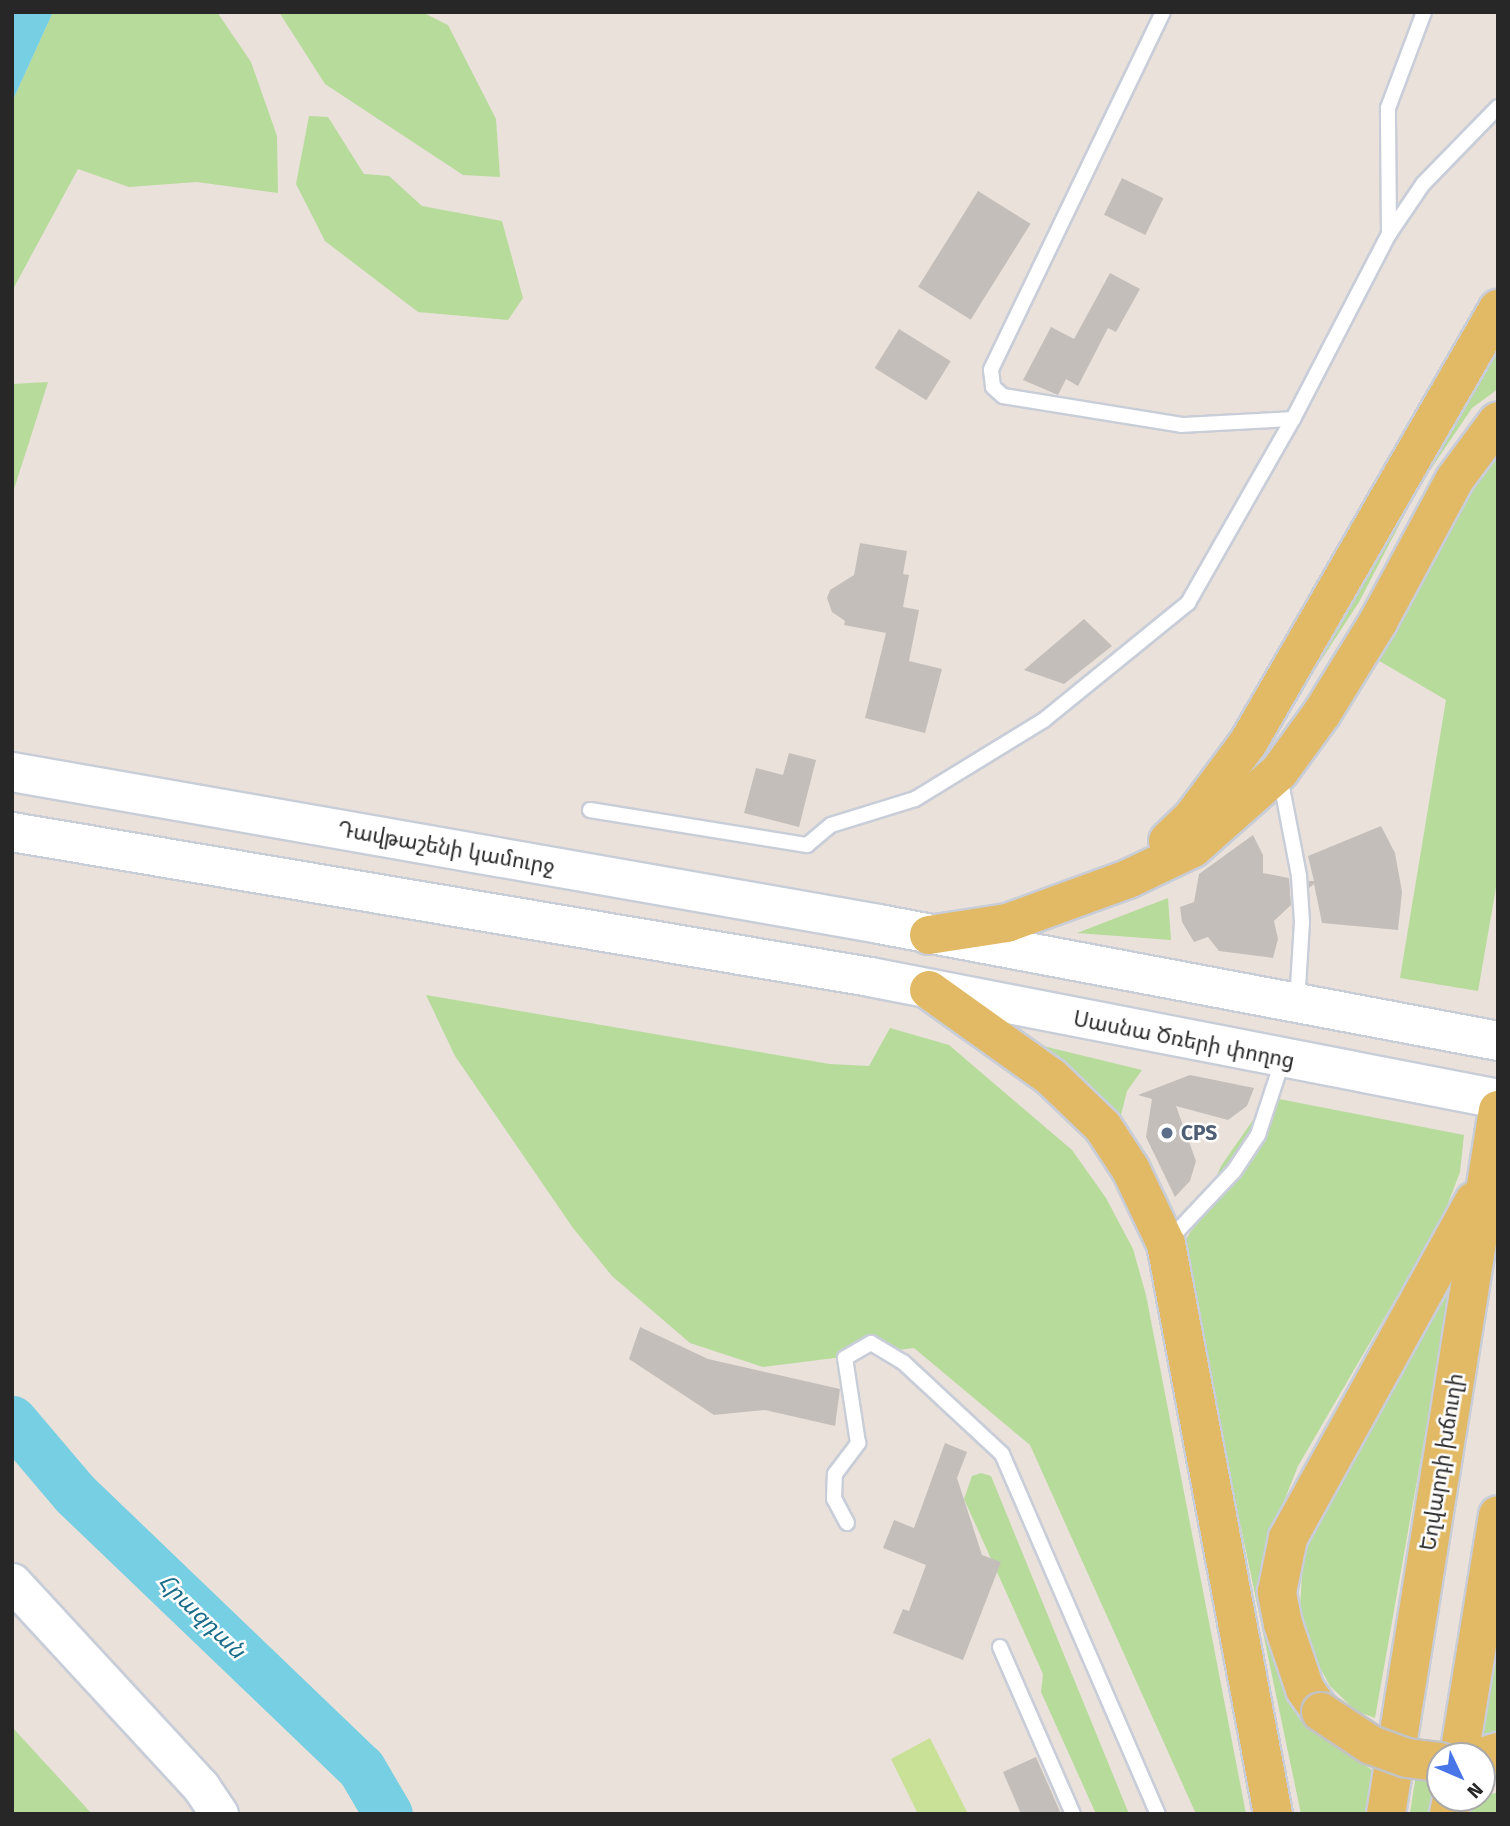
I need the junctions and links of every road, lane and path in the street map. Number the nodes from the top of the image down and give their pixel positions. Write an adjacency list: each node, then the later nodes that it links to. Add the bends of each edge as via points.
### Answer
1 (1163, 12): 6 (lane, via 991,370 993,387 1003,396 1182,425)
2 (1424, 12): 4 (lane, via 1388,108)
3 (1498, 107): 4 (lane, via 1423,184)
4 (1390, 234): 6 (lane)
5 (1498, 309): 12 (main road, via 1248,743 1192,817)
6 (1293, 419): 10 (lane, via 1188,603 1044,720 915,799 831,825 807,845)
7 (1498, 421): 9 (main road, via 1455,479 1378,622)
8 (12, 772): 13 (main road, Դավթաշենի կամուրջ)
9 (1279, 772): 12 (main road, via 1193,848); 15 (lane, via 1299,876 1302,922)
10 (590, 810)
11 (12, 832): 14 (main road, Սասնա Ծռերի փողոց)
12 (1128, 879): 13 (main road, via 1007,923)
13 (929, 935): 15 (main road)
14 (929, 990): 17 (main road, Սասնա Ծռերի փողոց); 21 (main road, via 1051,1077 1103,1127 1131,1170)
15 (1297, 1004): 16 (main road)
16 (1498, 1041)
17 (1283, 1059): 18 (main road, Սասնա Ծռերի փողոց); 21 (lane, via 1258,1135 1234,1171)
18 (1498, 1099)
19 (1498, 1110): 20 (main road, Եղվարդի խճուղի)
20 (1487, 1178): 27 (main road, bridge, via 1288,1538 1277,1592 1300,1677 1321,1712 1371,1745); 32 (main road, Եղվարդի խճուղի)
21 (1166, 1244): 31 (main road)
22 (1498, 1515): 26 (main road)
23 (847, 1523): 30 (lane, via 834,1499 835,1474 858,1443 845,1358 871,1343 903,1362 1002,1454)
24 (12, 1582): 28 (street, via 201,1787)
25 (1000, 1647): 29 (lane)
26 (1461, 1742)
27 (1426, 1760)
28 (219, 1814)
29 (1073, 1814)
30 (1158, 1814)
31 (1273, 1814)
32 (1386, 1814)

